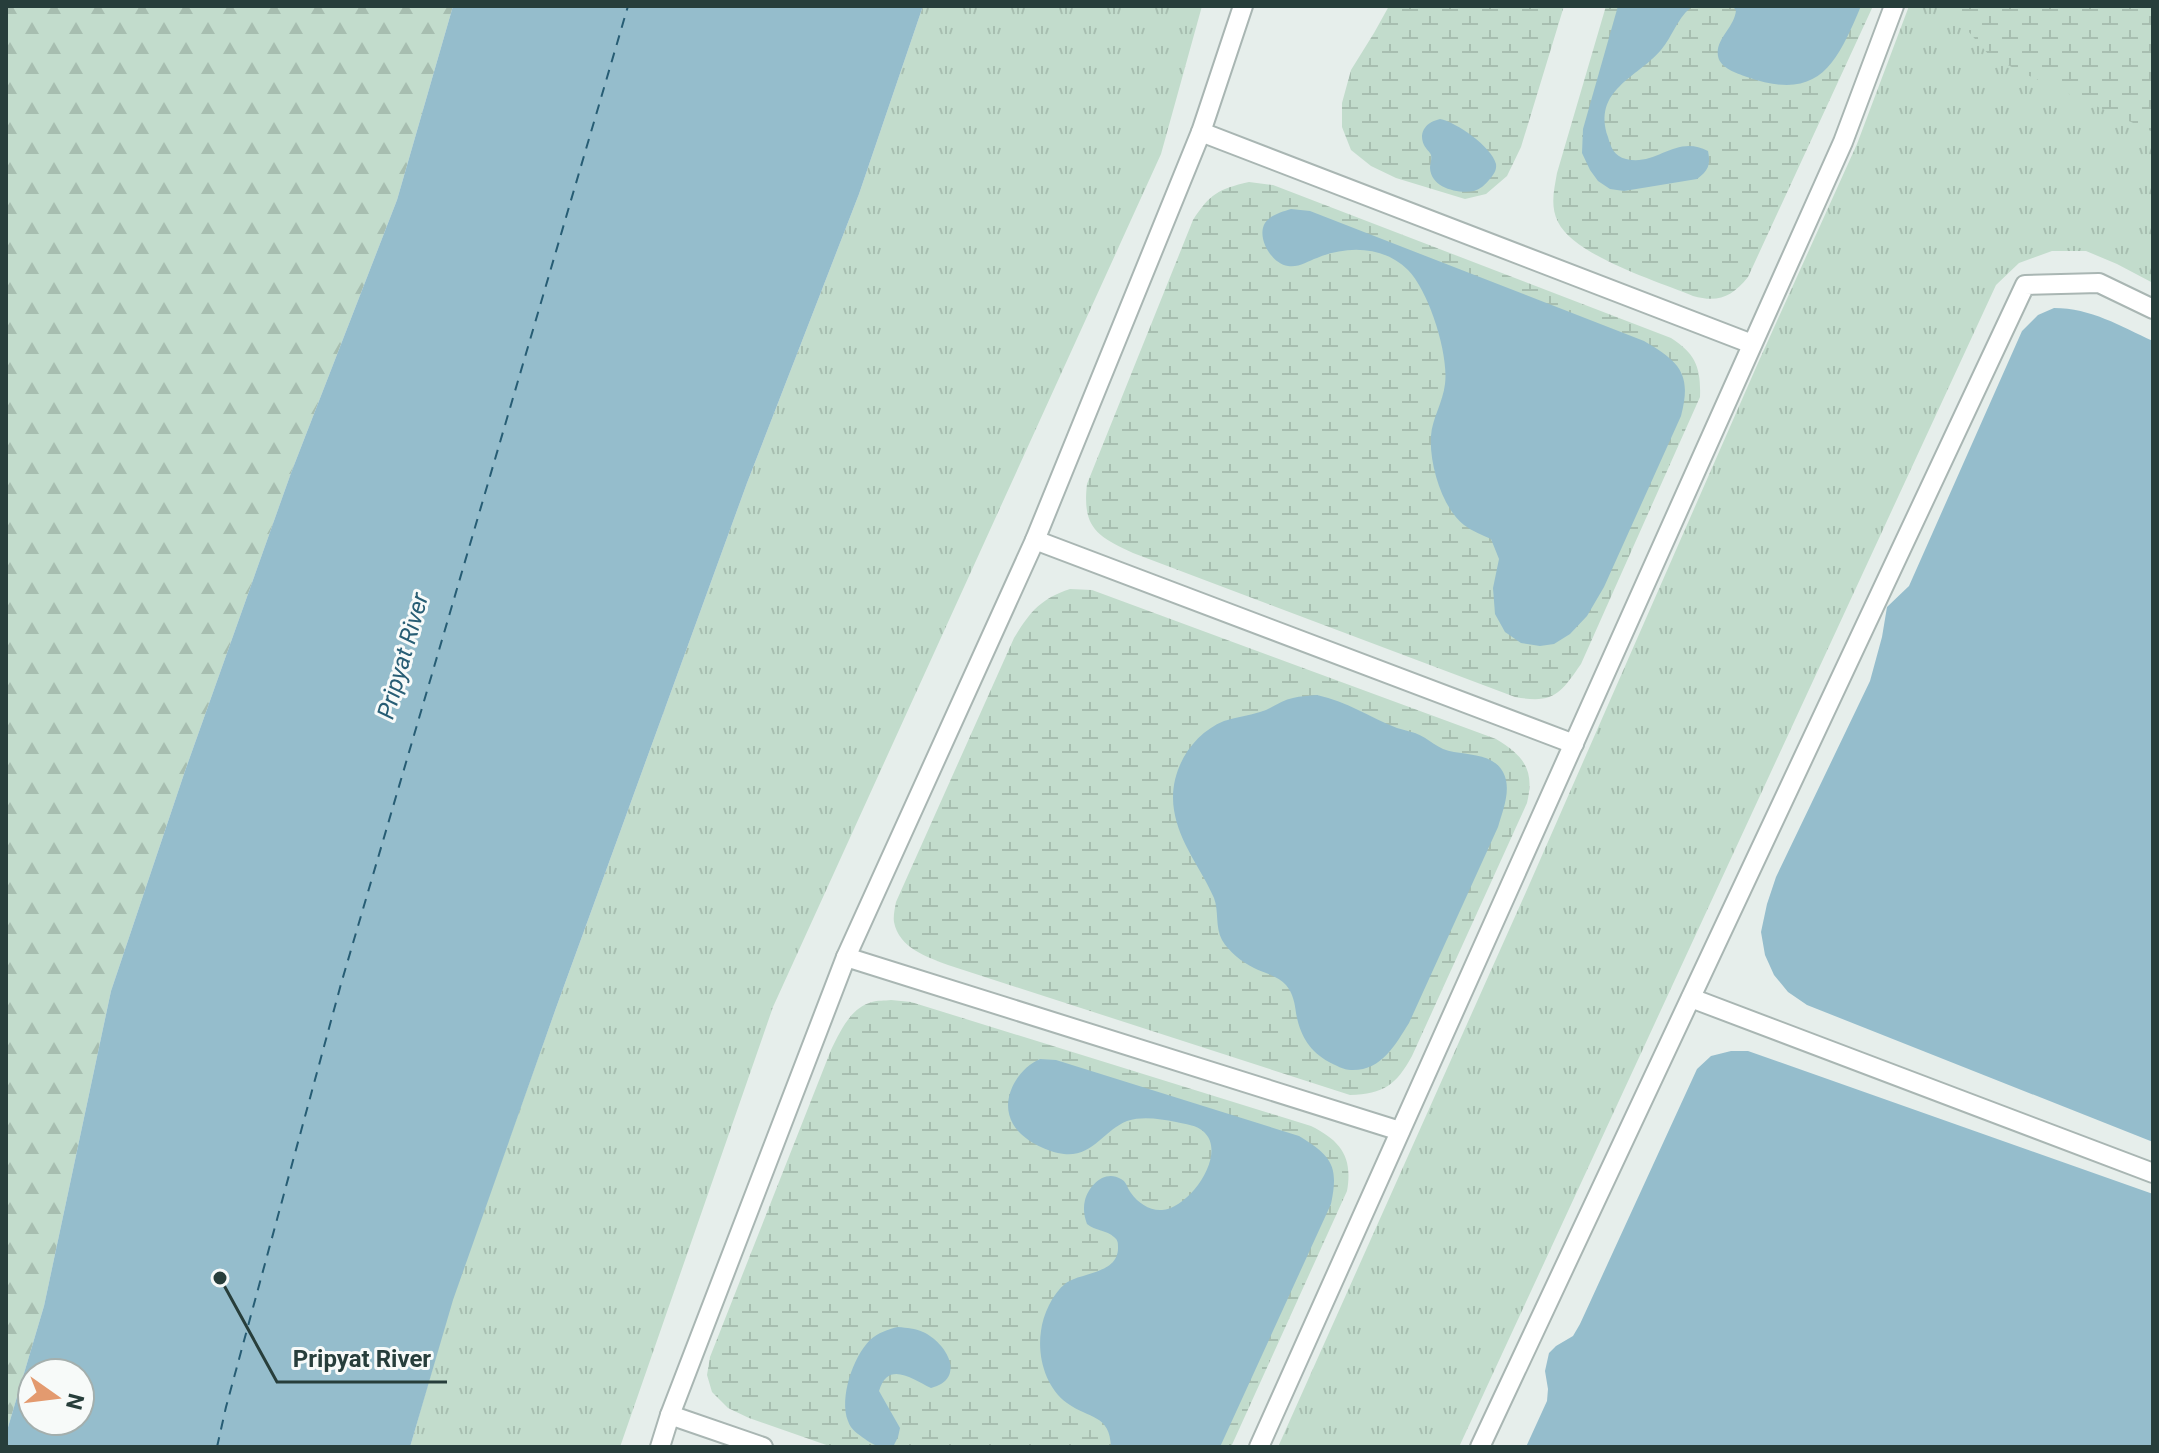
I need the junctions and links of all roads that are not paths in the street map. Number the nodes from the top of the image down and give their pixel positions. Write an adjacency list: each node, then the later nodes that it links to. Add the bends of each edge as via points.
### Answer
1 (1243, 6): 3 (lane)
2 (1894, 6): 5 (lane, via 1843,142)
3 (1201, 132): 5 (lane); 6 (lane)
4 (2153, 309): 9 (lane, via 2099,283 2025,285)
5 (1752, 344): 7 (lane)
6 (1035, 540): 7 (lane); 8 (lane)
7 (1574, 744): 10 (lane)
8 (846, 957): 10 (lane); 12 (lane)
9 (1691, 998): 11 (lane); 16 (lane)
10 (1400, 1131): 15 (lane)
11 (2153, 1173)
12 (670, 1415): 13 (lane); 14 (lane)
13 (660, 1447)
14 (763, 1447)
15 (1259, 1447)
16 (1480, 1447)

